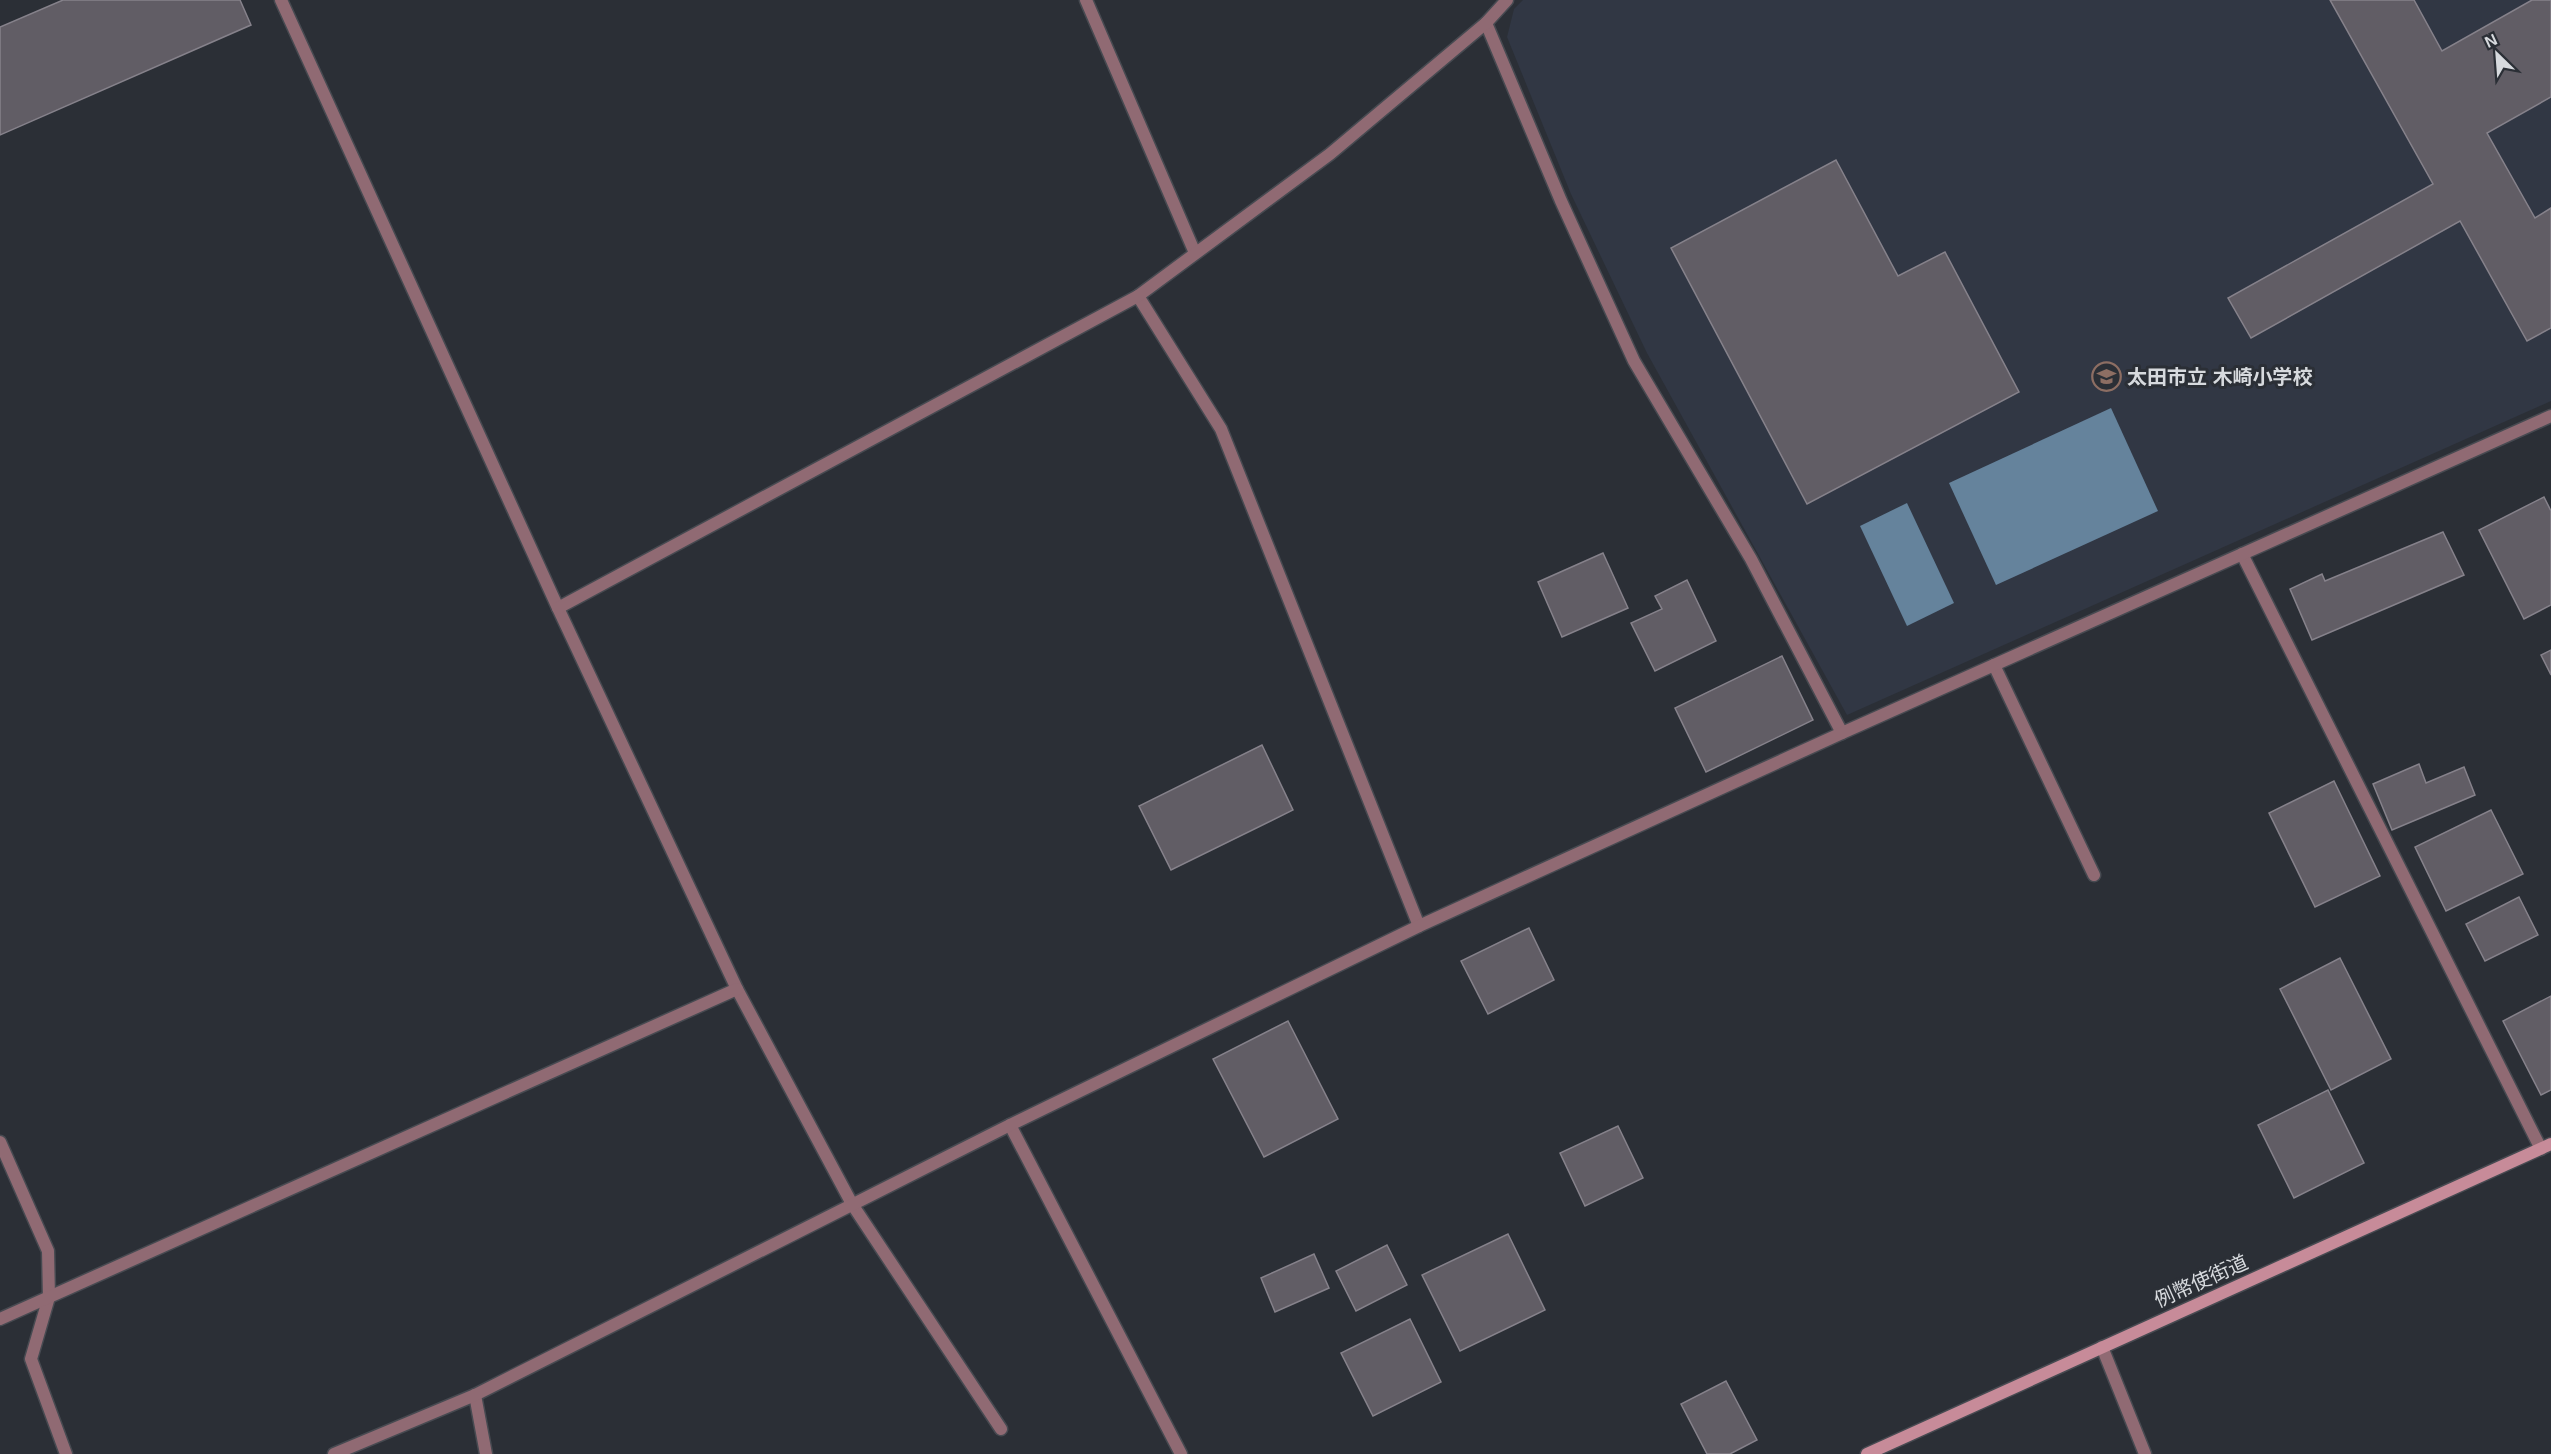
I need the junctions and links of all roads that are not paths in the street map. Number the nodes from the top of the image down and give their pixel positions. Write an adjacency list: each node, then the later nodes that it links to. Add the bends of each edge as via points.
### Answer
1 (281, 0): 9 (street)
2 (1086, 0): 5 (street)
3 (1507, 0): 4 (street)
4 (1486, 23): 5 (street, via 1330,154); 11 (street, via 1634,361 1751,559)
5 (1195, 253): 6 (street)
6 (1138, 297): 9 (street); 13 (street, via 1221,429)
7 (2551, 416): 8 (street)
8 (2242, 554): 10 (street); 17 (street)
9 (558, 608): 14 (street)
10 (1994, 665): 11 (street); 12 (street)
11 (1842, 733): 13 (street)
12 (2094, 874)
13 (1419, 926): 15 (street)
14 (737, 989): 18 (street); 19 (street)
15 (1010, 1125): 18 (street); 27 (street)
16 (0, 1142): 19 (street, via 48,1251)
17 (2546, 1146): 21 (main road, 例幣使街道)
18 (852, 1204): 22 (street); 23 (street)
19 (49, 1297): 20 (street); 24 (street, via 31,1359)
20 (0, 1319)
21 (2102, 1347): 28 (main road, 例幣使街道); 29 (street)
22 (475, 1395): 25 (street); 26 (street)
23 (1001, 1429)
24 (66, 1454)
25 (334, 1454)
26 (486, 1454)
27 (1181, 1454)
28 (1867, 1454)
29 (2145, 1454)

